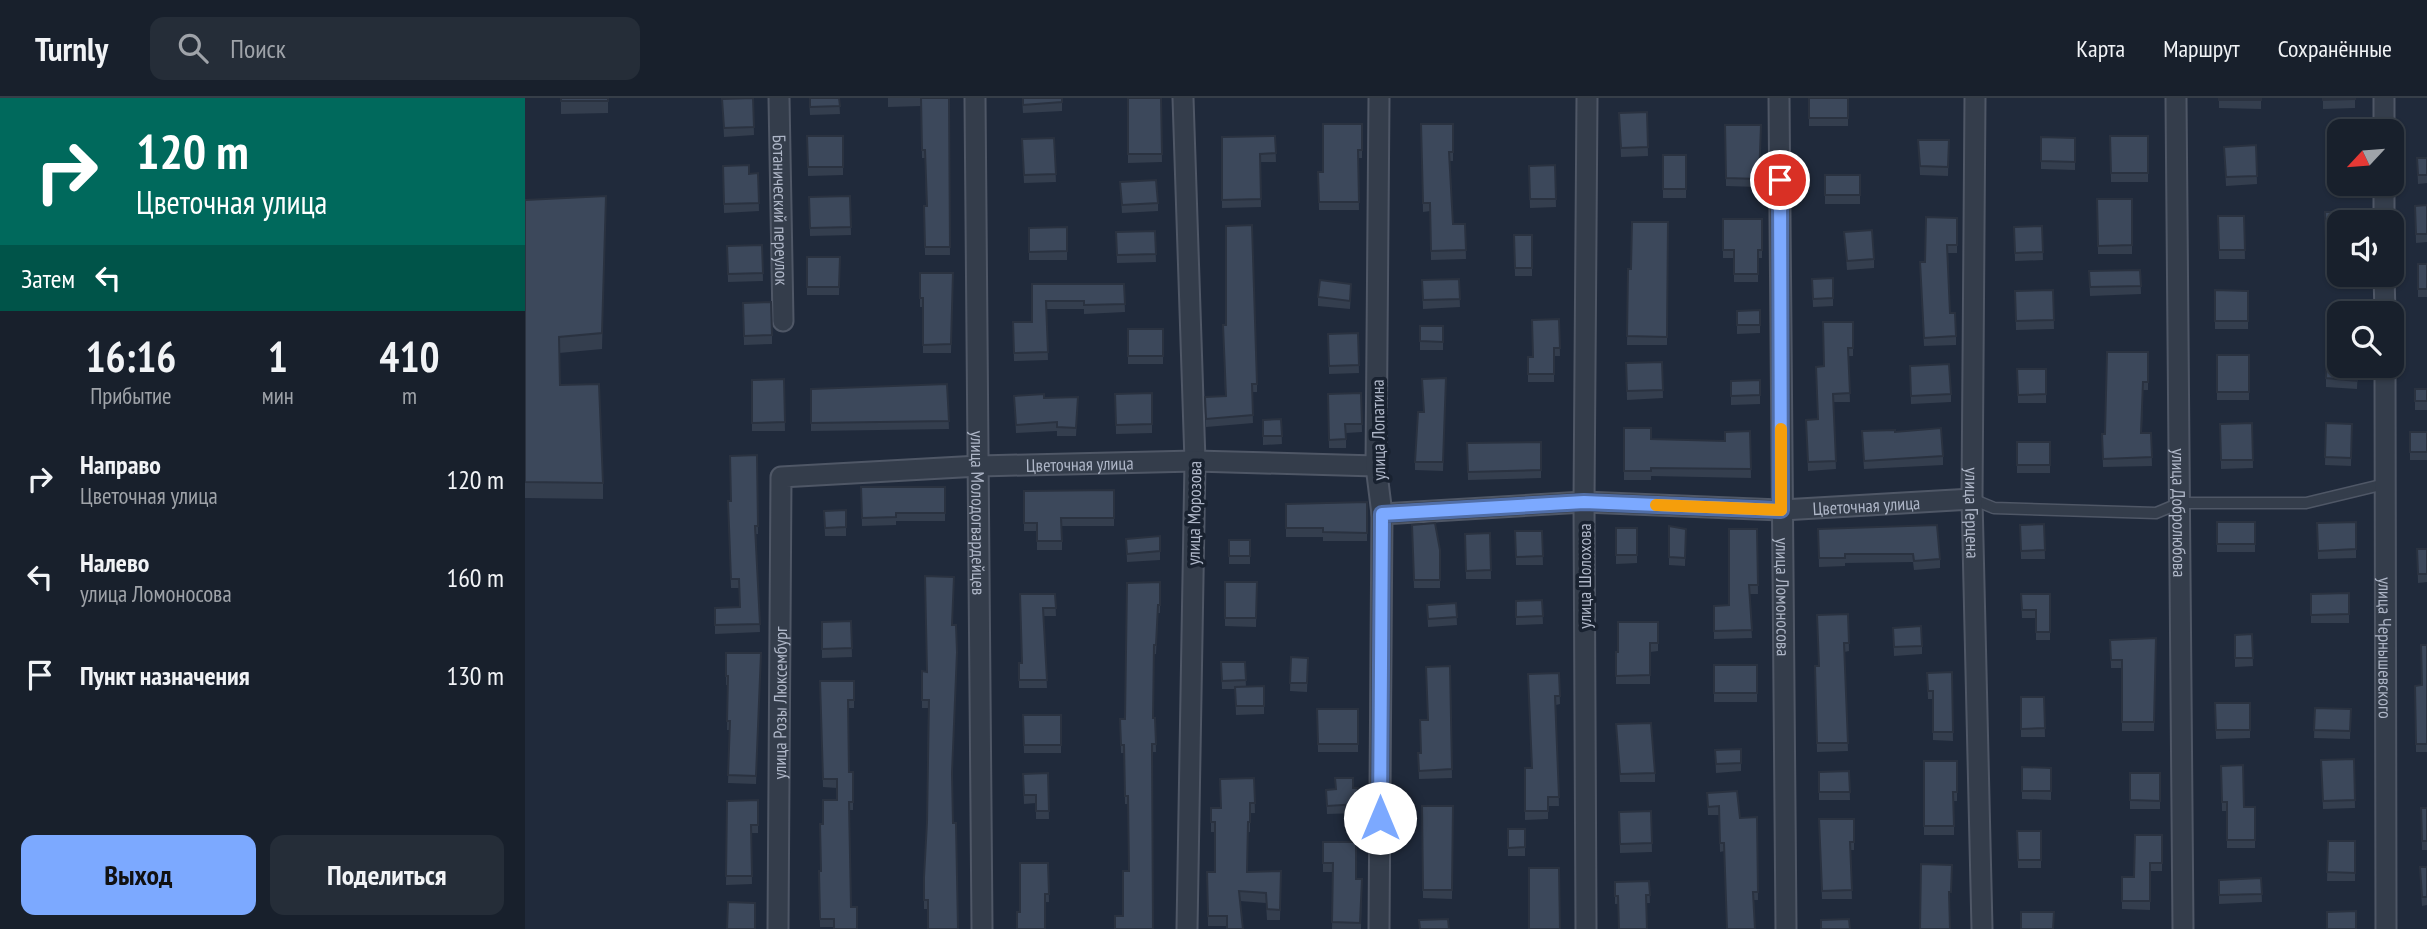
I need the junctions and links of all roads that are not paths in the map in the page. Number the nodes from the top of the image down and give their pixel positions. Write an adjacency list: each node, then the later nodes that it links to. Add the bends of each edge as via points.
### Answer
1 (779, 98): 11 (street, Ботанический переулок)
2 (975, 98): 14 (street, улица Молодогвардейцев)
3 (1184, 98): 13 (street, улица Морозова)
4 (1380, 98): 15 (street, улица Лопатина)
5 (1587, 98): 19 (street, улица Шолохова)
6 (1780, 98): 21 (street, улица Ломоносова)
7 (1975, 98): 18 (street, улица Герцена)
8 (2176, 98): 20 (street, улица Добролюбова)
9 (2384, 98): 10 (street)
10 (2384, 119)
11 (783, 321)
12 (2385, 378): 17 (street, улица Чернышевского)
13 (1195, 461): 14 (street, Цветочная улица); 15 (street, Цветочная улица); 25 (street, улица Морозова)
14 (979, 466): 16 (street, Цветочная улица); 24 (street, улица Молодогвардейцев)
15 (1376, 466): 22 (street, улица Лопатина)
16 (781, 477): 23 (street, улица Розы Люксембург)
17 (2385, 484): 20 (lane, via 2306,503); 31 (street, улица Чернышевского)
18 (1972, 499): 20 (lane, via 1994,508 2156,513); 21 (street, Цветочная улица); 29 (street, улица Герцена)
19 (1584, 502): 21 (street, Цветочная улица); 22 (street, Цветочная улица); 27 (street, улица Шолохова)
20 (2180, 503): 30 (street, улица Добролюбова)
21 (1781, 510): 28 (street, улица Ломоносова)
22 (1382, 514): 26 (street, улица Лопатина)
23 (778, 929)
24 (982, 929)
25 (1187, 929)
26 (1379, 929)
27 (1586, 929)
28 (1786, 929)
29 (1982, 929)
30 (2183, 929)
31 (2386, 929)

